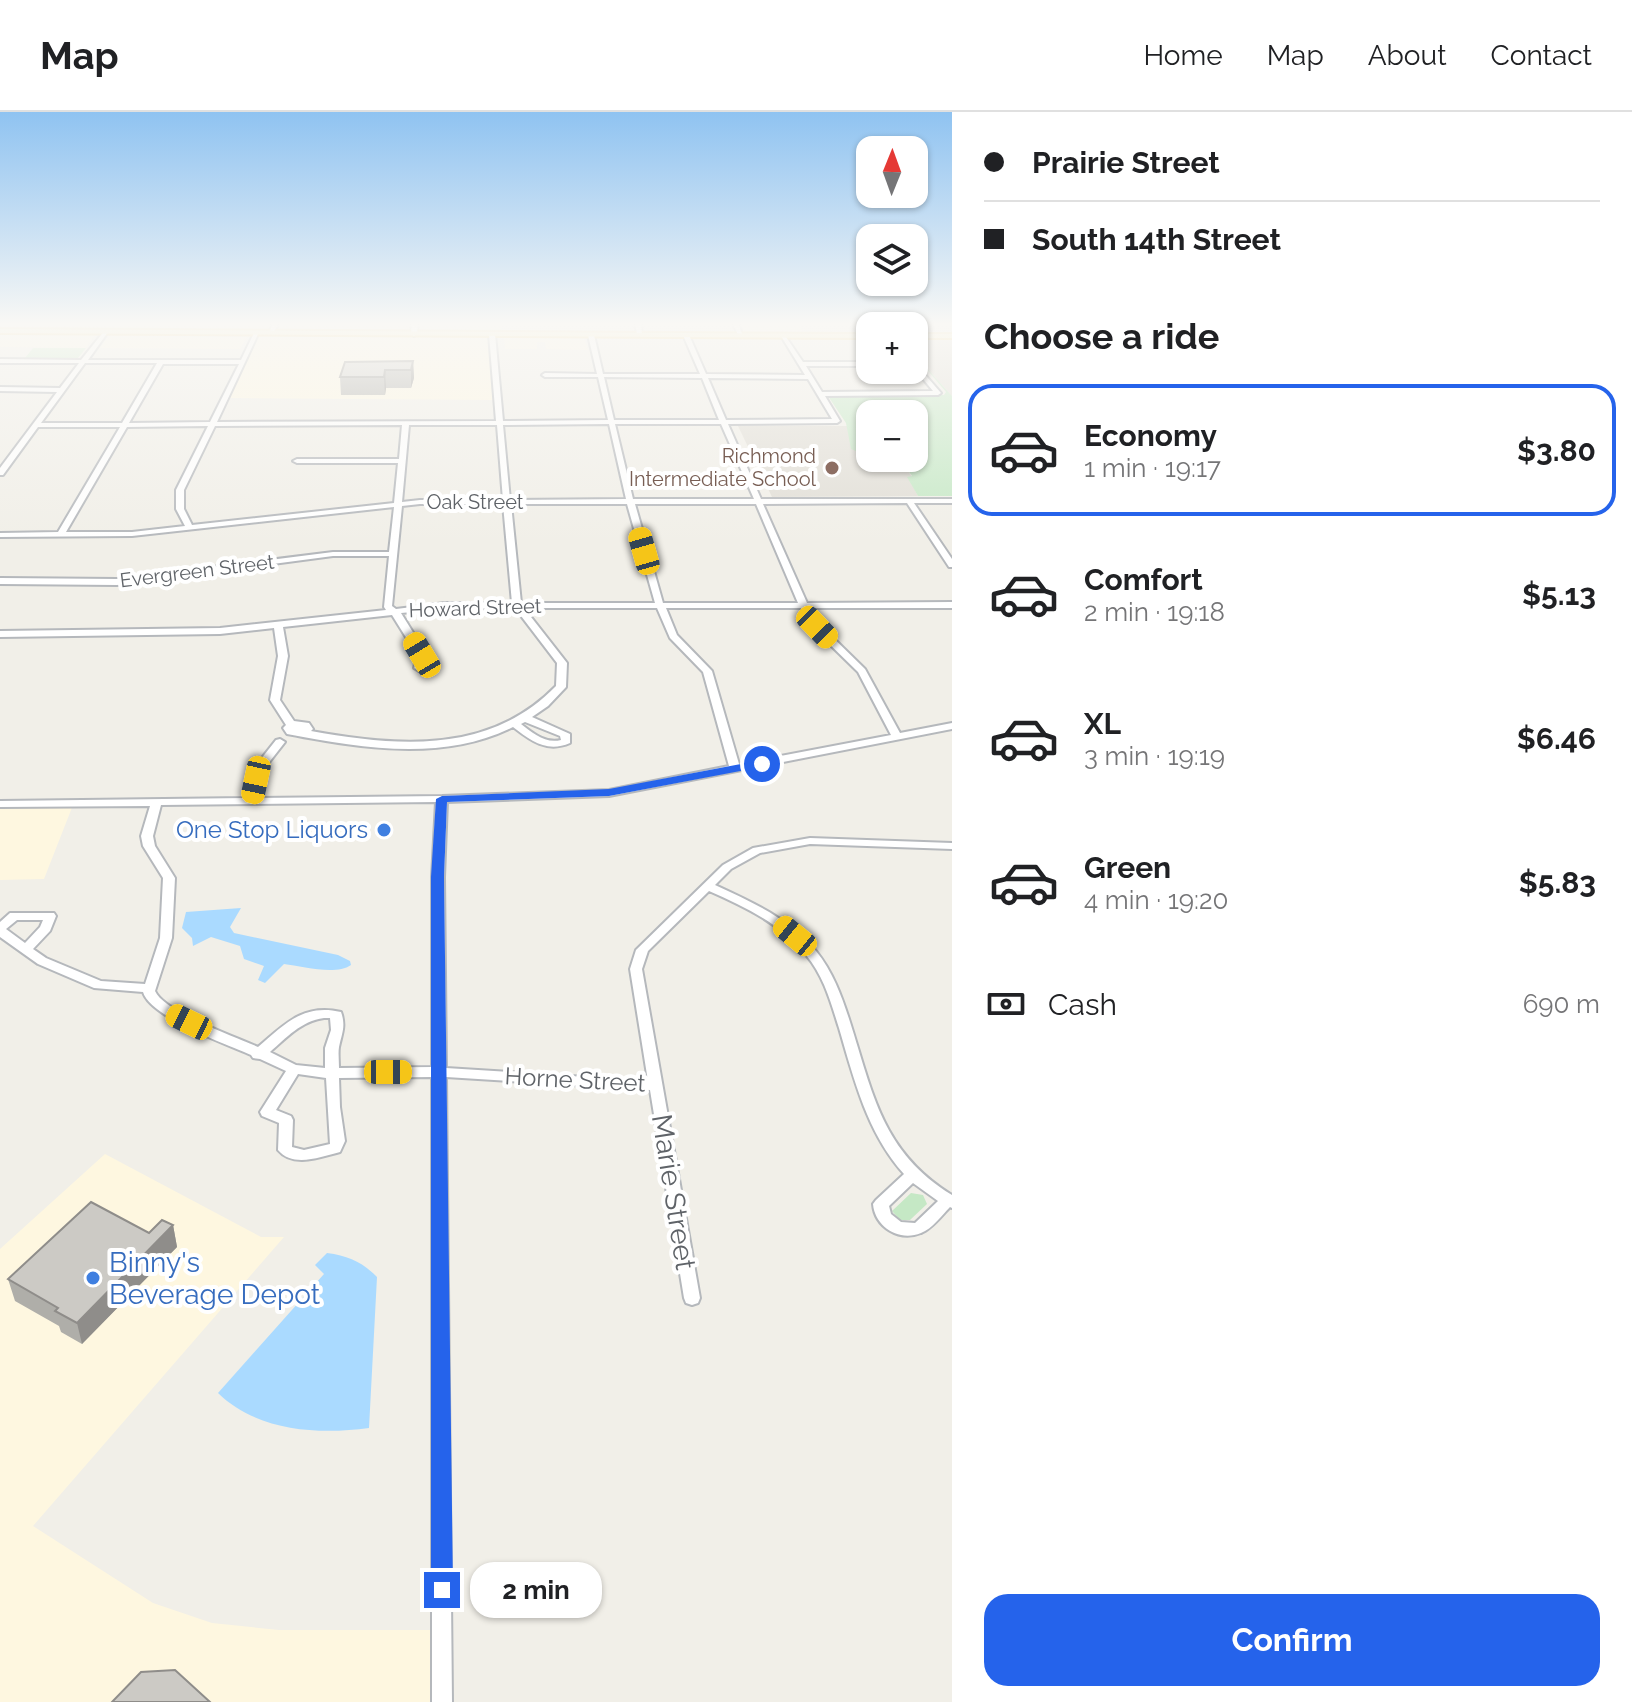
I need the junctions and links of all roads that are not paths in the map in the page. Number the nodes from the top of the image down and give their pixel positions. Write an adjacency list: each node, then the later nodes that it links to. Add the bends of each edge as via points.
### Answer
1 (57, 396): 13 (street)
2 (141, 396): 14 (street)
3 (225, 396): 8 (street)
4 (498, 396): 10 (street)
5 (605, 396): 11 (street)
6 (711, 396): 12 (street)
7 (821, 396): 12 (street, via 837,421)
8 (212, 422): 9 (street); 14 (street); 24 (street, via 180,490 180,509)
9 (406, 422): 10 (street); 16 (street)
10 (500, 422): 11 (street); 22 (street)
11 (612, 422): 12 (street); 18 (street)
12 (722, 422): 19 (street)
13 (36, 425): 14 (street); 17 (street)
14 (124, 425): 26 (street)
15 (297, 461): 16 (street)
16 (402, 461): 23 (street)
17 (0, 473)
18 (630, 501): 19 (street, Oak Street); 22 (street, Oak Street); 33 (street)
19 (759, 501): 20 (street, Oak Street); 32 (street)
20 (909, 501): 21 (street, Oak Street); 28 (street)
21 (952, 501)
22 (506, 502): 23 (street, Oak Street); 30 (street)
23 (398, 504): 24 (street, Oak Street); 27 (street)
24 (190, 528): 26 (street, Oak Street)
25 (0, 535): 26 (street, Oak Street)
26 (60, 536)
27 (394, 554): 29 (street, Evergreen Street, via 333,554 117,582); 34 (street, via 388,607)
28 (952, 565)
29 (0, 581)
30 (517, 605): 33 (street, Howard Street); 34 (street, Howard Street); 39 (street, via 557,655 564,672 561,687 550,700 517,720 465,739 423,745 385,746)
31 (952, 605): 32 (street, Howard Street)
32 (804, 606): 33 (street, Howard Street); 40 (street, via 817,627 862,671)
33 (661, 607): 41 (street, via 673,636 707,671)
34 (393, 611): 35 (street, Howard Street); 37 (street, via 422,655)
35 (278, 625): 36 (street, Howard Street, via 220,631); 39 (street, via 283,656 274,694)
36 (0, 634)
37 (419, 668)
38 (952, 726): 40 (street)
39 (298, 729): 43 (street, via 262,764)
40 (897, 737): 41 (street)
41 (735, 769): 42 (street, via 609,793)
42 (442, 799): 43 (street); 53 (street)
43 (251, 801): 44 (street)
44 (156, 802): 45 (street); 50 (street, via 147,836 169,878 166,938)
45 (0, 804)
46 (952, 846): 47 (street, Horne Street, via 791,842 741,858)
47 (707, 886): 55 (street, Horne Street, via 638,958); 56 (street, via 777,921 823,968 880,1133)
48 (0, 929): 49 (street); 49 (street, via 14,916 50,916)
49 (26, 949): 50 (street, via 99,985)
50 (150, 988): 51 (street, Horne Street, via 151,998 166,1011)
51 (258, 1055): 52 (street, Horne Street); 54 (street, via 306,1015 323,1011 336,1015)
52 (294, 1069): 54 (street, Horne Street); 54 (street, via 267,1112 286,1120 285,1150 293,1155 313,1156 335,1148)
53 (440, 1072): 54 (street, Horne Street); 55 (street, Horne Street); 59 (street)
54 (333, 1073)
55 (657, 1086): 58 (street, Marie Street)
56 (912, 1175): 57 (street); 57 (street, via 881,1204 881,1214 890,1224 919,1228)
57 (950, 1201)
58 (692, 1298)
59 (442, 1702)

